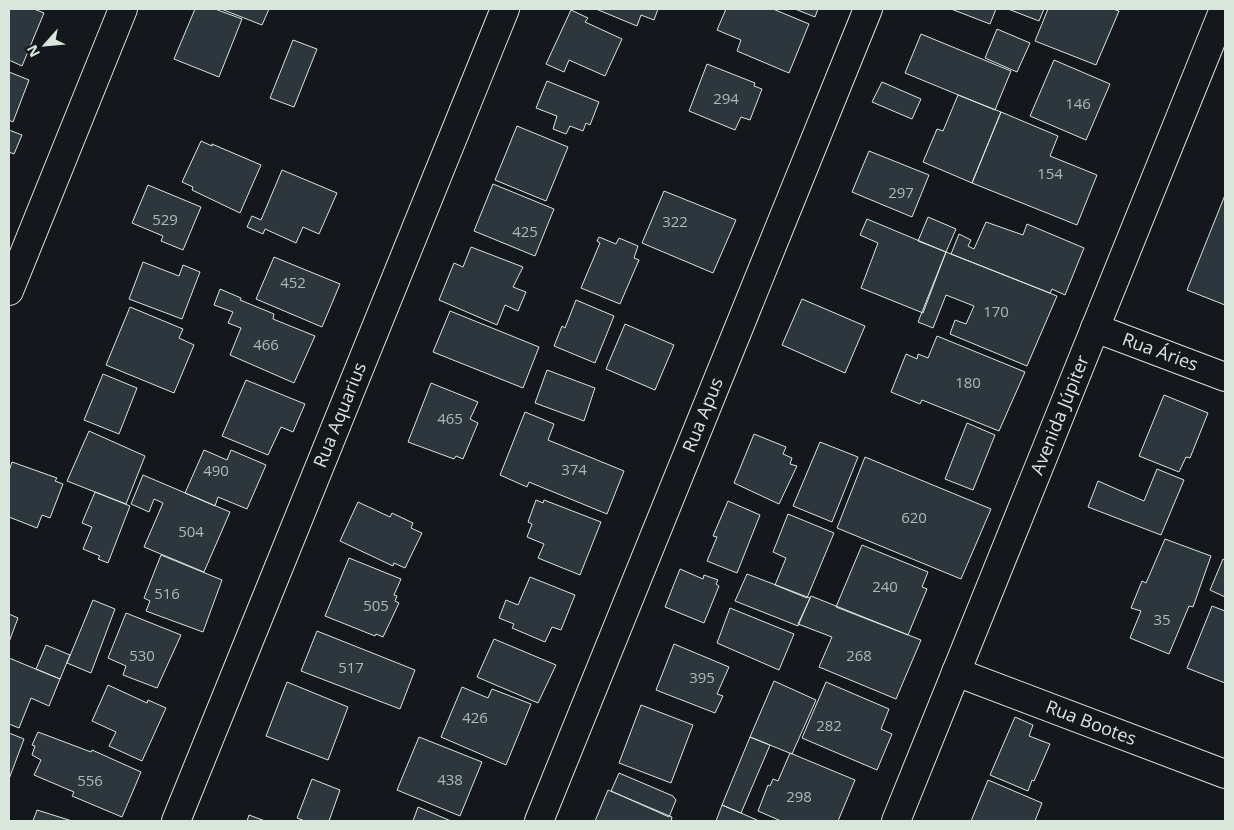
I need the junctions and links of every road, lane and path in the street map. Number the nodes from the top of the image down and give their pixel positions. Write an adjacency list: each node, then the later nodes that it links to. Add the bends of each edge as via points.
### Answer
1 (123, 9): 5 (street)
2 (504, 9): 10 (street, Rua Aquarius)
3 (868, 9): 11 (street, Rua Apus)
4 (1224, 9): 6 (street, Avenida Júpiter)
5 (9, 291)
6 (1095, 328): 7 (street, Rua Áries); 8 (street, Avenida Júpiter)
7 (1225, 377)
8 (956, 672): 9 (street, Rua Bootes); 12 (street, Avenida Júpiter)
9 (1225, 774)
10 (176, 821)
11 (539, 821)
12 (896, 821)

